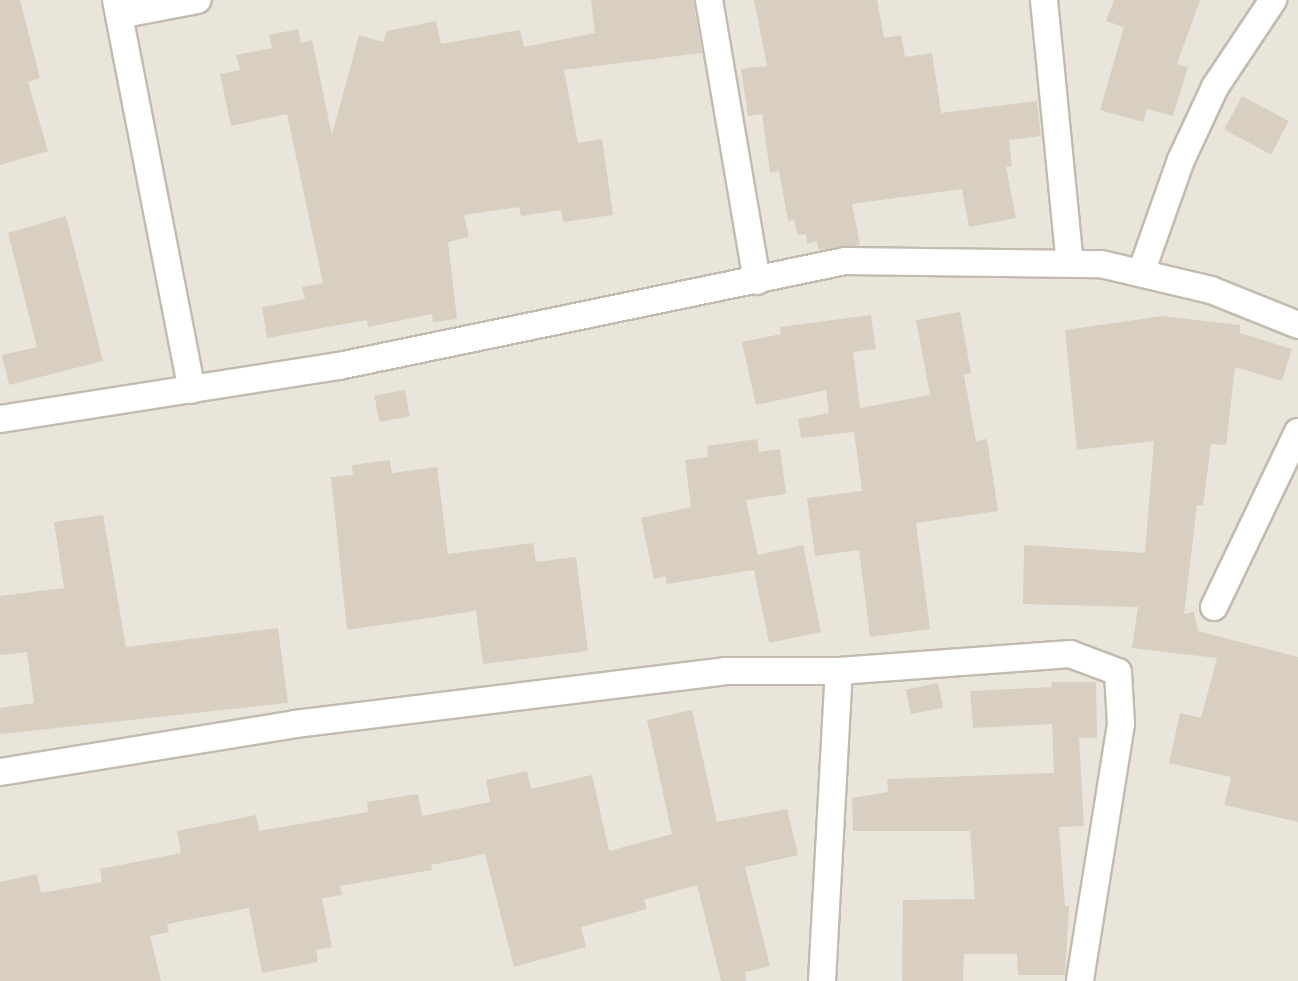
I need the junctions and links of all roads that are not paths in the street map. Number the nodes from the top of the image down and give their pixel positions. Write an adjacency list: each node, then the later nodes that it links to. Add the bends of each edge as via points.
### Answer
1 (198, 0): 5 (street)
2 (709, 0): 8 (street)
3 (1044, 0): 6 (street)
4 (1273, 0): 7 (street, via 1215,87 1181,160)
5 (118, 8): 10 (street)
6 (1070, 263): 7 (street); 8 (street, via 845,261)
7 (1142, 270): 9 (street)
8 (757, 281): 10 (street, via 339,366)
9 (1298, 325)
10 (192, 390): 11 (street)
11 (0, 419)
12 (1298, 432): 13 (street)
13 (1214, 607)
14 (839, 671): 15 (street, via 725,671 295,724); 16 (street); 17 (street, via 1070,654 1118,672 1121,724)
15 (0, 772)
16 (822, 981)
17 (1080, 981)

